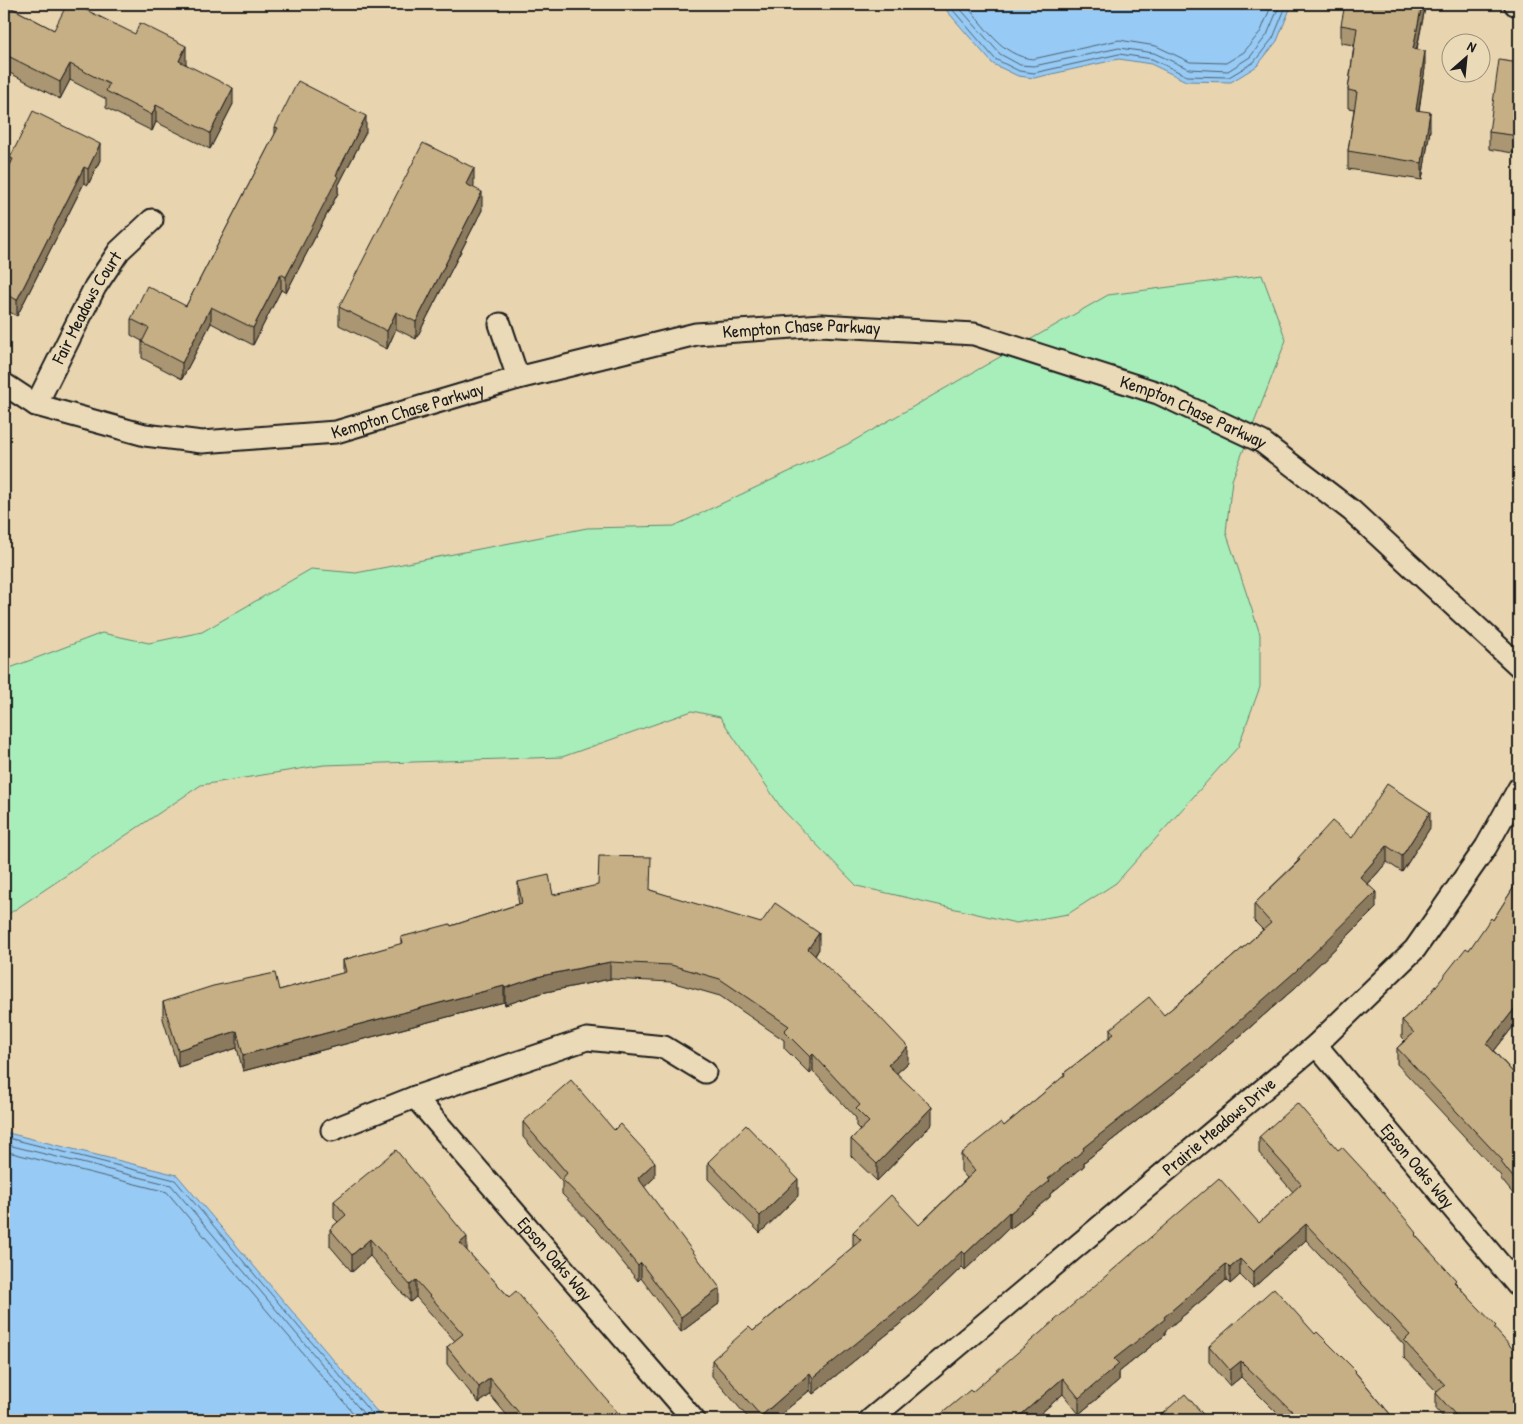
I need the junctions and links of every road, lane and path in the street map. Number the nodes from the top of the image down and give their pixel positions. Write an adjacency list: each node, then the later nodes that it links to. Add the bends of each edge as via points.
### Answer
1 (1515, 4): 2 (street)
2 (1519, 5)
3 (152, 220): 7 (street, Fair Meadows Court, via 118,251 94,288)
4 (500, 324): 5 (street)
5 (518, 378): 7 (street, Kempton Chase Parkway, via 336,432 202,442 144,435); 8 (street, Kempton Chase Parkway, via 696,334 821,325 974,334 1158,393 1262,442 1352,511)
6 (4, 384): 7 (street, Kempton Chase Parkway)
7 (36, 405)
8 (1519, 666)
9 (1519, 788): 10 (street, Prairie Meadows Drive, via 1486,846 1415,949)
10 (1316, 1045): 14 (street, Epson Oaks Way); 16 (street, Prairie Meadows Drive)
11 (705, 1072): 12 (street, via 664,1047 587,1039)
12 (415, 1097): 13 (street); 15 (street, Epson Oaks Way)
13 (332, 1130)
14 (1519, 1287)
15 (694, 1420)
16 (870, 1420)

